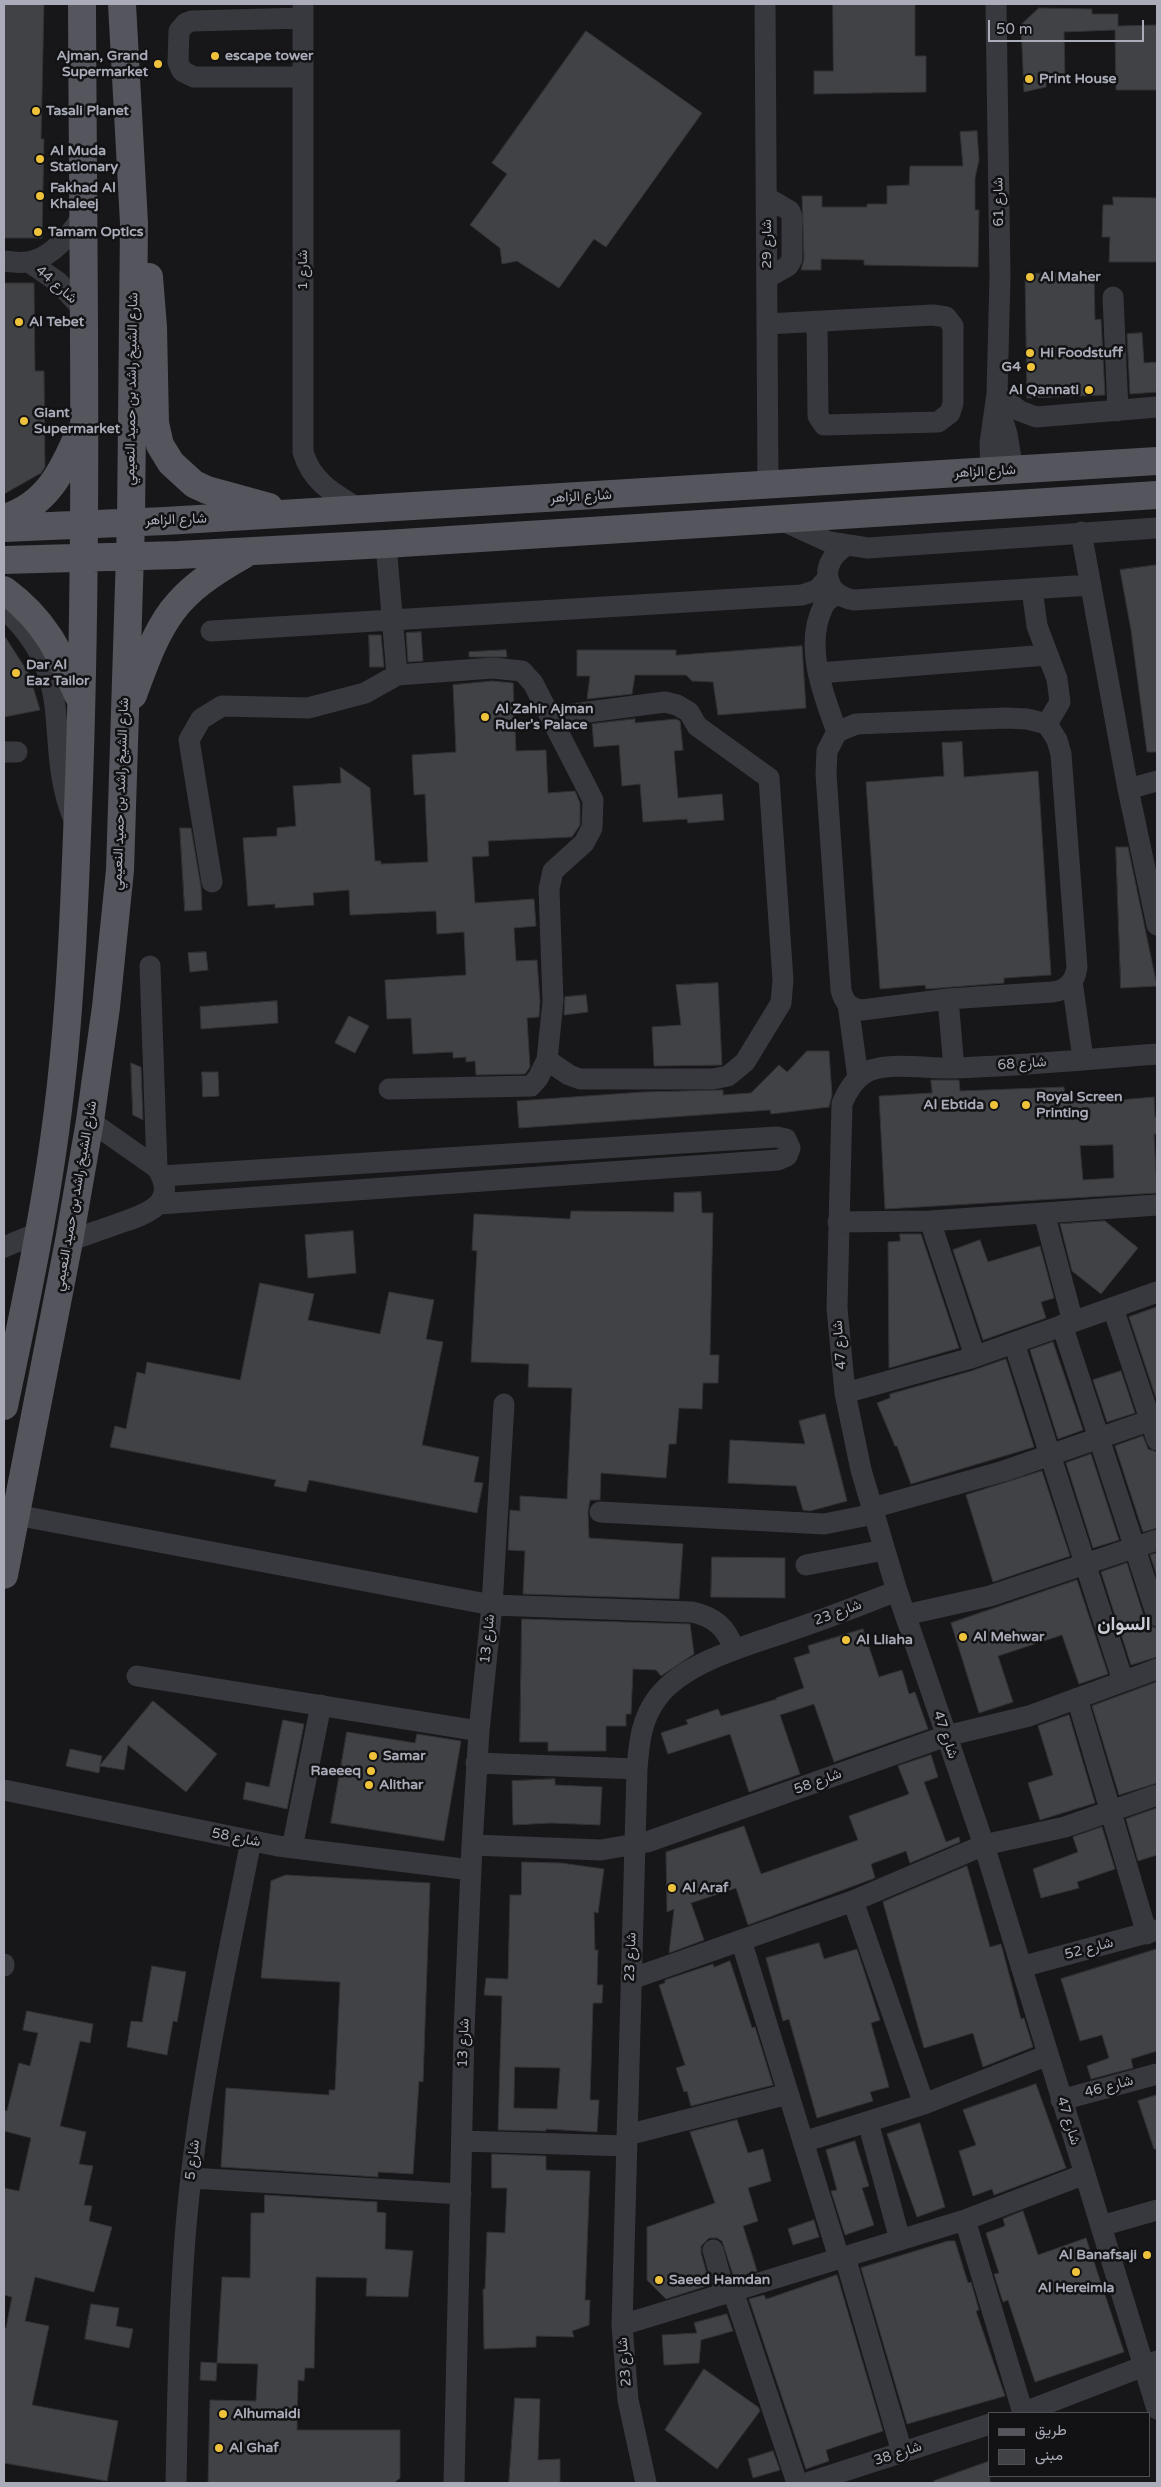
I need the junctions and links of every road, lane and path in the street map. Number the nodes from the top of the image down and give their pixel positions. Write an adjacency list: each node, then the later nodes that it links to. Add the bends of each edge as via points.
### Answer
1 (82, 4): 7 (main road, شارع الشيخ راشد بن حميد النعيمي)
2 (122, 4): 8 (main road, شارع الشيخ راشد بن حميد النعيمي)
3 (765, 4): 14 (street, شارع 29)
4 (996, 4): 15 (street, شارع 61, via 1000,276)
5 (303, 11): 6 (street, شارع 1); 6 (street, via 186,23 179,31 178,62 182,71 194,77)
6 (303, 78): 25 (street, شارع 1, via 303,452 307,465 322,486)
7 (82, 217): 10 (street, شارع 44, via 60,244); 12 (main road, شارع الشيخ راشد بن حميد النعيمي)
8 (134, 223): 26 (main road, via 143,248 152,300 155,423 160,445 171,463 194,484 221,495); 29 (main road, شارع الشيخ راشد بن حميد النعيمي)
9 (4, 262): 10 (street, شارع 44)
10 (28, 262): 12 (street, شارع 44, via 58,282)
11 (1114, 297): 17 (street)
12 (83, 309): 18 (main road, شارع الشيخ راشد بن حميد النعيمي)
13 (817, 322): 13 (street, via 933,315 946,318 953,326 953,404 950,413 938,422 824,425 818,416); 14 (street)
14 (767, 324): 21 (street, شارع 29)
15 (997, 397): 17 (street, via 1036,417); 20 (street, شارع 61, via 1007,434)
16 (1157, 408): 17 (street)
17 (1118, 411)
18 (83, 423): 27 (main road, via 63,470 48,492 25,509); 30 (main road, شارع الشيخ راشد بن حميد النعيمي)
19 (1157, 461): 20 (main road, شارع الزاهر)
20 (1002, 471): 21 (main road, شارع الزاهر)
21 (768, 484): 23 (main road, شارع الزاهر)
22 (1157, 489): 24 (main road)
23 (670, 491): 25 (main road, شارع الزاهر); 33 (main road, via 635,504 628,516)
24 (1144, 496): 28 (main road)
25 (361, 510): 26 (main road, شارع الزاهر)
26 (295, 514): 29 (main road, شارع الزاهر)
27 (4, 518)
28 (781, 520): 33 (main road); 36 (street, via 812,536)
29 (131, 522): 30 (main road, شارع الزاهر); 38 (main road, شارع الشيخ راشد بن حميد النعيمي)
30 (84, 524): 31 (main road, شارع الزاهر); 39 (main road, شارع الشيخ راشد بن حميد النعيمي)
31 (4, 528)
32 (1157, 528): 34 (street)
33 (632, 530): 35 (main road)
34 (1081, 532): 36 (street, via 868,548); 42 (street)
35 (386, 544): 37 (main road); 46 (street)
36 (846, 546): 41 (street, via 831,558 828,568)
37 (249, 551): 38 (main road); 53 (main road, via 196,584 163,622 152,642)
38 (129, 556): 39 (main road); 53 (main road, شارع الشيخ راشد بن حميد النعيمي)
39 (83, 557): 40 (main road); 51 (main road, شارع الشيخ راشد بن حميد النعيمي)
40 (4, 560)
41 (832, 586): 43 (street, via 854,600); 46 (street, via 802,595); 49 (street, via 814,632)
42 (1090, 586): 43 (street); 57 (street)
43 (1032, 589): 48 (street, via 1037,626)
44 (4, 590): 51 (main road, via 28,609 51,638)
45 (4, 609): 58 (street, via 29,636 49,673 58,714 64,793)
46 (393, 621): 47 (street); 50 (street)
47 (211, 631)
48 (1047, 655): 49 (street); 54 (street, via 1057,678 1060,702)
49 (819, 673): 55 (street, via 820,687)
50 (397, 675): 52 (street, via 493,668 522,671 533,683); 59 (street, via 365,693 308,708 222,706 201,719 190,740)
51 (82, 704): 58 (main road, شارع الشيخ راشد بن حميد النعيمي)
52 (550, 717): 66 (street, via 593,800 592,828 584,843 553,871 549,889 553,1001); 66 (street, via 665,702 677,705 689,712 697,726 769,778 783,980 781,1003 745,1062 728,1076 713,1079 580,1079)
53 (125, 718): 71 (main road, شارع الشيخ راشد بن حميد النعيمي, via 120,870)
54 (1047, 724): 55 (street, via 1027,718 1006,718 856,724); 62 (street, via 1057,740 1064,777 1076,966)
55 (837, 732): 64 (street, via 827,752 826,774 841,990)
56 (1157, 781): 57 (street)
57 (1128, 789): 60 (street)
58 (77, 828): 82 (main road, شارع الشيخ راشد بن حميد النعيمي, via 68,1017 53,1152)
59 (212, 882)
60 (1157, 924)
61 (150, 966): 74 (street)
62 (1072, 982): 63 (street, via 1060,991); 67 (street)
63 (948, 999): 64 (street, via 862,1010); 68 (street)
64 (848, 1004): 69 (street)
65 (1157, 1054): 67 (street, شارع 68)
66 (547, 1060): 70 (street, via 531,1086)
67 (1083, 1060): 68 (street, شارع 68)
68 (954, 1068): 69 (street, شارع 68, via 886,1067 871,1070)
69 (858, 1078): 81 (street, شارع 47, via 842,1104)
70 (389, 1089)
71 (90, 1121): 74 (street); 83 (main road, شارع الشيخ راشد بن حميد النعيمي)
72 (753, 1139): 73 (street); 73 (street, via 782,1137 790,1148 783,1159); 75 (street)
73 (755, 1161): 76 (street)
74 (160, 1172): 75 (street); 77 (street, via 163,1196)
75 (216, 1173): 76 (street)
76 (216, 1200): 77 (street)
77 (159, 1204): 83 (street, via 143,1215)
78 (1157, 1205): 79 (street)
79 (1044, 1213): 80 (street); 87 (street)
80 (930, 1221): 81 (street); 89 (street)
81 (838, 1222): 90 (street, شارع 47, via 837,1308)
82 (40, 1232): 84 (street); 92 (main road, شارع الشيخ راشد بن حميد النعيمي)
83 (69, 1241): 99 (main road, شارع الشيخ راشد بن حميد النعيمي)
84 (4, 1247)
85 (1157, 1292): 86 (street)
86 (1113, 1308): 87 (street); 93 (street)
87 (1068, 1324): 88 (street); 94 (street)
88 (1014, 1343): 89 (street); 96 (street)
89 (974, 1356): 90 (street)
90 (845, 1393): 97 (street, شارع 47)
91 (504, 1404): 107 (street, شارع 13)
92 (4, 1406)
93 (1154, 1419): 94 (street); 95 (street)
94 (1099, 1438): 96 (street); 101 (street)
95 (1157, 1440)
96 (1050, 1455): 97 (street); 103 (street)
97 (873, 1511): 98 (street, via 824,1524); 102 (street, شارع 47)
98 (600, 1512)
99 (16, 1515): 105 (main road, شارع الشيخ راشد بن حميد النعيمي); 107 (street)
100 (1157, 1540): 101 (street)
101 (1135, 1547): 103 (street); 109 (street)
102 (884, 1550): 104 (street); 106 (street, شارع 47)
103 (1085, 1564): 108 (street, via 990,1596); 113 (street)
104 (806, 1565)
105 (4, 1575)
106 (897, 1592): 108 (street, شارع 47); 110 (street, شارع 23)
107 (492, 1604): 110 (street, via 704,1614 720,1624); 116 (street, شارع 13)
108 (905, 1615): 117 (street, شارع 47)
109 (1157, 1616)
110 (734, 1650): 119 (street, شارع 23, via 685,1674 659,1696 643,1726)
111 (1157, 1669): 113 (street, شارع 58)
112 (137, 1676): 115 (street)
113 (1123, 1681): 114 (street, شارع 58)
114 (1077, 1698): 117 (street, شارع 58, via 1029,1716); 122 (street)
115 (322, 1706): 116 (street); 127 (street)
116 (479, 1731): 118 (street, شارع 13)
117 (946, 1736): 125 (street, شارع 47); 126 (street, شارع 58)
118 (476, 1763): 119 (street); 124 (street, شارع 13)
119 (636, 1769): 126 (street, شارع 23)
120 (4, 1790): 123 (street, شارع 58)
121 (1157, 1795): 122 (street)
122 (1110, 1811): 125 (street, via 1065,1827); 130 (street)
123 (251, 1841): 127 (street, شارع 58); 144 (street, شارع 5, via 201,2097)
124 (472, 1845): 126 (street, شارع 58, via 601,1850); 128 (street, شارع 13)
125 (984, 1845): 129 (street); 132 (street, شارع 47)
126 (634, 1846): 133 (street, شارع 23)
127 (292, 1848): 128 (street, شارع 58)
128 (471, 1870): 141 (street, شارع 13)
129 (853, 1901): 131 (street); 138 (street)
130 (1152, 1932): 132 (street, شارع 52)
131 (741, 1940): 133 (street); 136 (street)
132 (1021, 1967): 134 (street, شارع 47)
133 (631, 1979): 140 (street, شارع 23)
134 (1048, 2055): 137 (street, شارع 47); 138 (street)
135 (1157, 2074): 137 (street, شارع 46)
136 (788, 2094): 140 (street); 142 (street)
137 (1061, 2100): 143 (street, شارع 47)
138 (924, 2104): 139 (street)
139 (868, 2122): 142 (street); 149 (street)
140 (627, 2141): 141 (street); 153 (street, شارع 23)
141 (462, 2142): 145 (street, شارع 13)
142 (803, 2142): 151 (street)
143 (1084, 2174): 147 (street); 148 (street, شارع 47)
144 (191, 2178): 145 (street); 160 (street, شارع 5, via 182,2291)
145 (461, 2194): 161 (street, شارع 13)
146 (1157, 2210): 148 (street)
147 (965, 2220): 149 (street); 156 (street)
148 (1101, 2226): 154 (street, شارع 47)
149 (900, 2240): 151 (street)
150 (713, 2250): 152 (street)
151 (842, 2258): 152 (street); 159 (street)
152 (729, 2292): 153 (street); 163 (street)
153 (622, 2325): 162 (street, شارع 23, via 628,2400)
154 (1150, 2363): 155 (street, شارع 47); 157 (street)
155 (1157, 2409)
156 (1022, 2412)
157 (1025, 2412)
158 (988, 2425): 159 (street, شارع 38)
159 (902, 2452): 164 (street, شارع 38)
160 (176, 2483)
161 (454, 2483)
162 (646, 2483)
163 (797, 2483)
164 (807, 2483)

